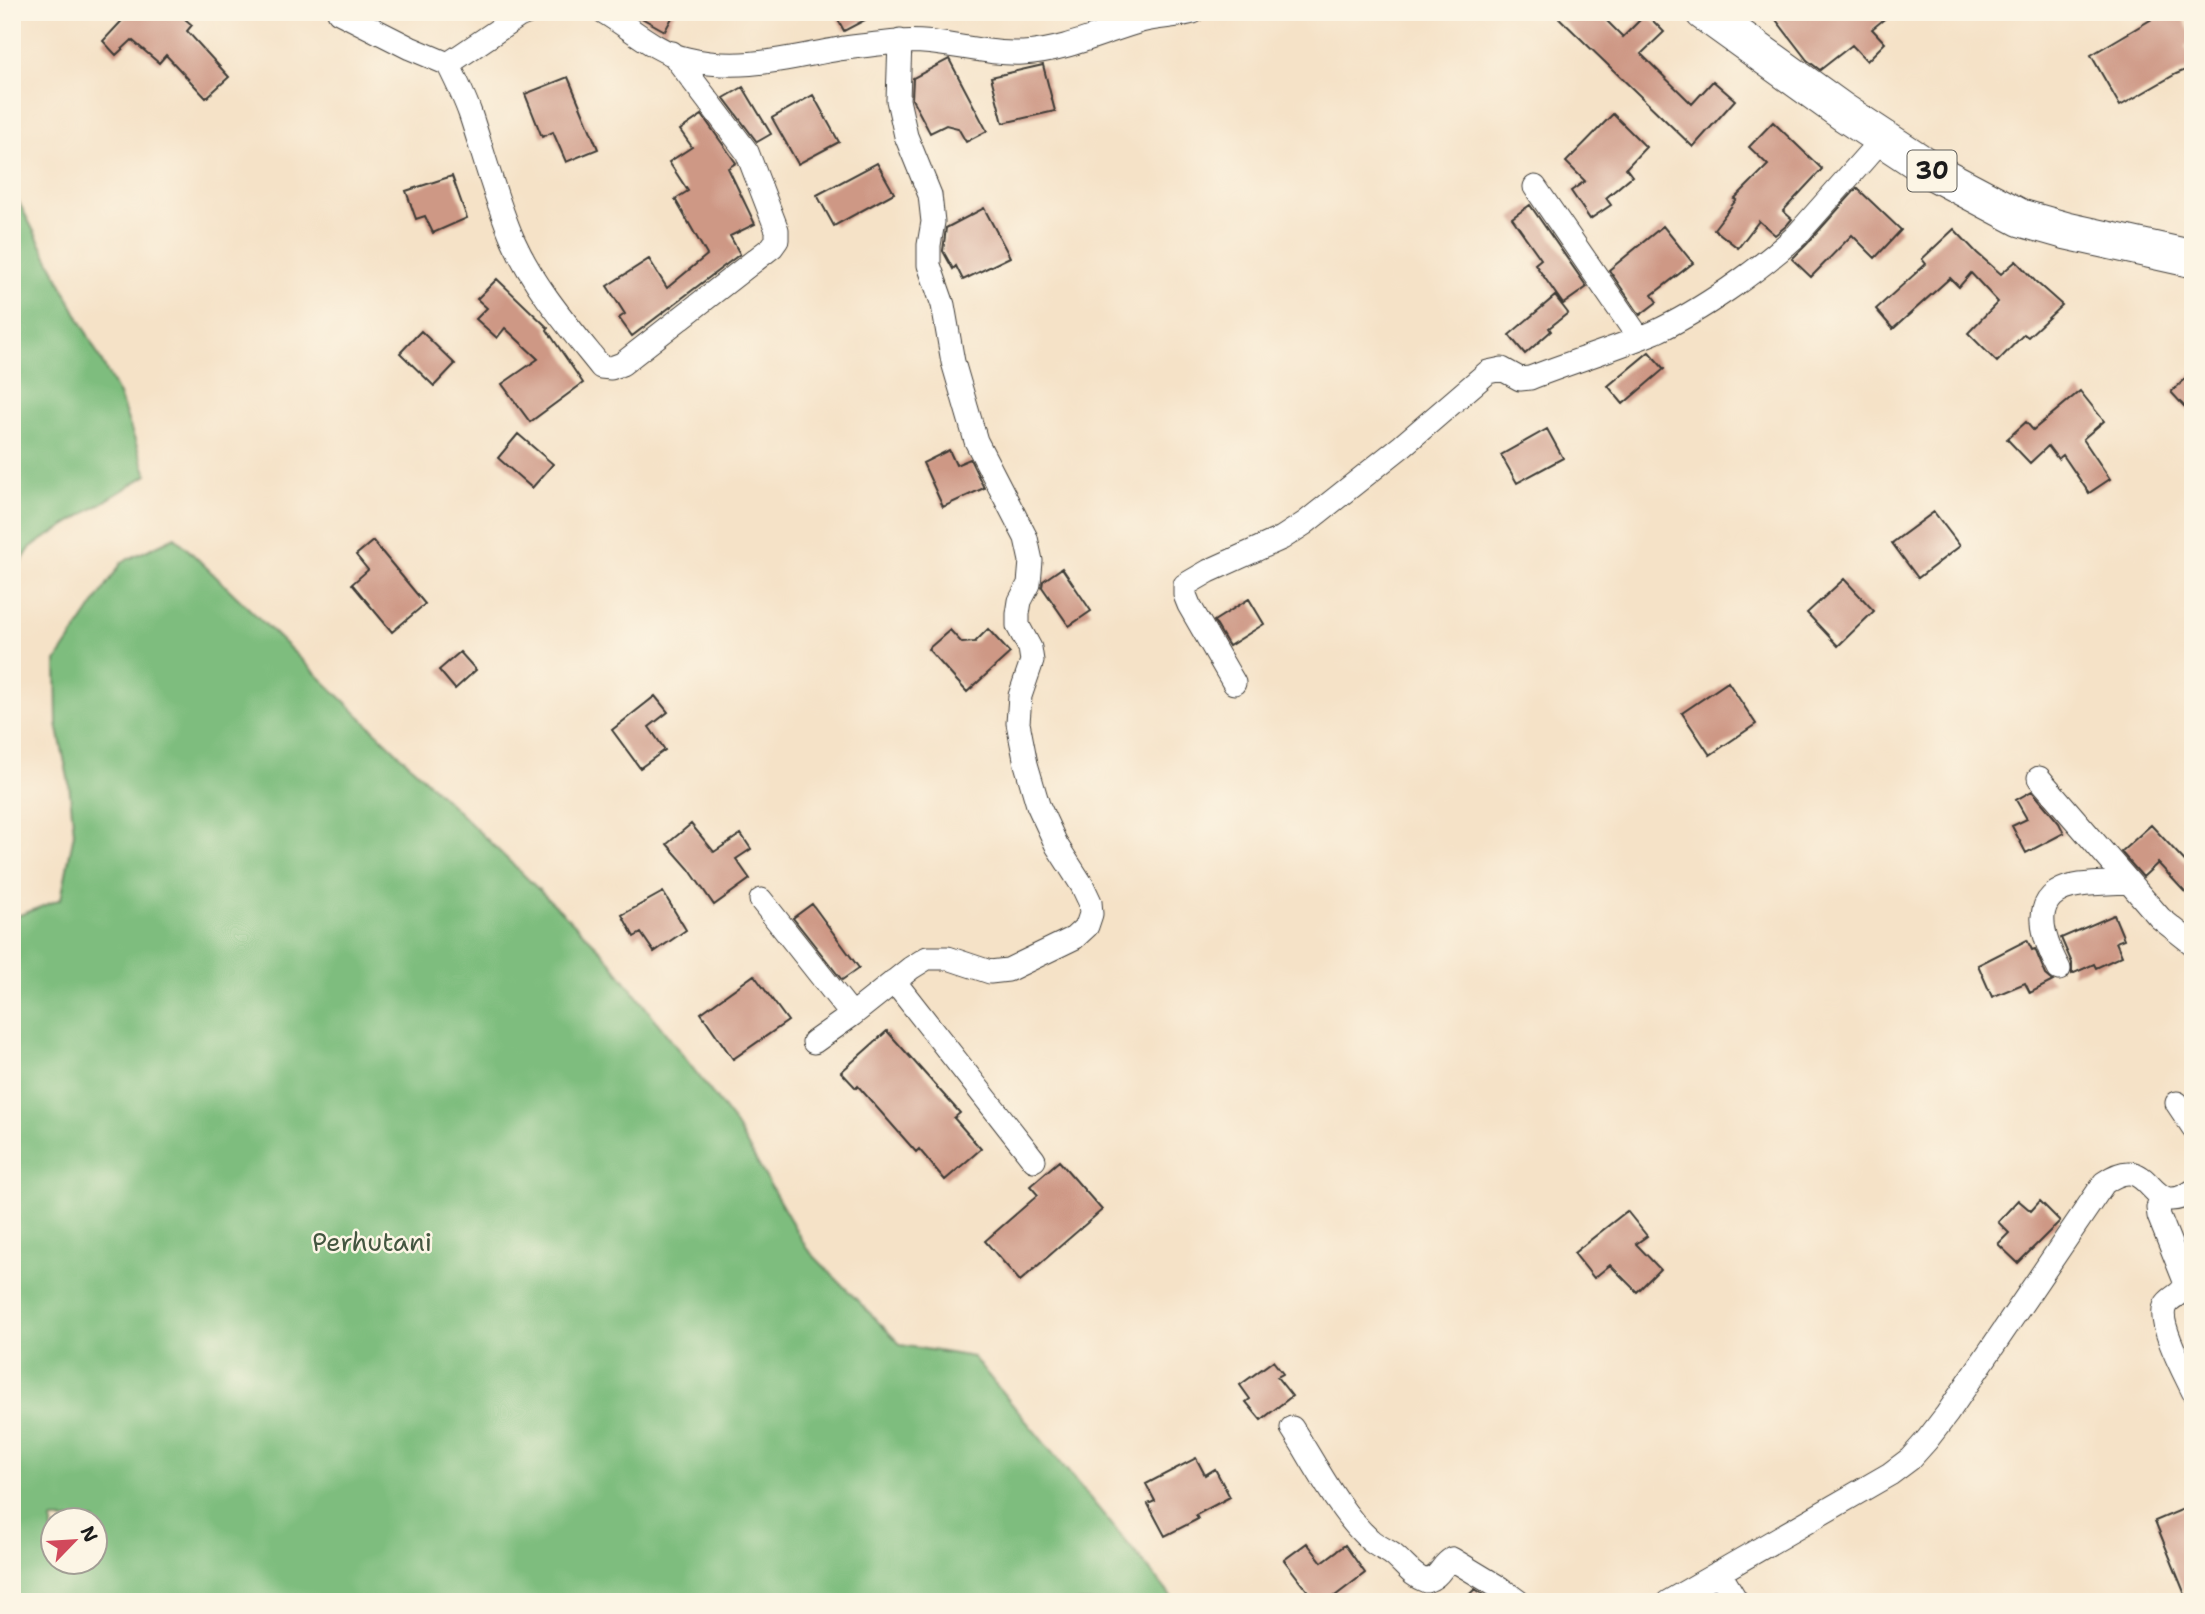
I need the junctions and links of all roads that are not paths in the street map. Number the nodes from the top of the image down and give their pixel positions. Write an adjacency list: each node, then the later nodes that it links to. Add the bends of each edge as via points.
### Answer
1 (339, 12): 8 (street)
2 (529, 12): 8 (street)
3 (604, 12): 7 (street)
4 (1194, 12): 6 (street, via 1024,53)
5 (1704, 12): 9 (highway, 30)
6 (900, 41): 7 (street, via 757,65 698,61); 19 (street, via 898,100 906,135 930,195 929,265 943,304 953,362 976,441 1026,538 1031,561 1029,584 1018,614 1032,661 1020,696 1018,723 1026,764 1038,805 1090,902 1091,914 1087,926 1073,938 1008,970 990,972 948,958 927,958)
7 (671, 53): 8 (street, via 747,152 777,240 611,368 601,367 524,262)
8 (448, 64)
9 (1882, 139): 11 (highway, 30, via 2021,218); 12 (street, via 1796,236 1763,264 1672,323)
10 (1535, 187): 12 (street)
11 (2193, 259)
12 (1639, 338): 13 (street, via 1530,378 1520,379 1502,369 1488,372 1305,523 1185,585 1189,605)
13 (1234, 683)
14 (2039, 778): 15 (street)
15 (2129, 882): 17 (street, via 2160,918); 18 (street, via 2078,885 2051,898 2041,921)
16 (761, 900): 20 (street)
17 (2193, 944)
18 (2059, 970)
19 (894, 981): 20 (street); 24 (street)
20 (852, 1015): 21 (street)
21 (814, 1042)
22 (2177, 1102): 23 (street)
23 (2193, 1127)
24 (1034, 1160)
25 (2193, 1192): 26 (street, via 2180,1198)
26 (2162, 1197): 27 (street, via 2160,1216 2185,1281 2182,1292 2164,1308 2164,1323); 29 (street, via 2136,1173 2125,1172 2104,1182 1947,1414 1910,1459 1865,1490)
27 (2193, 1391)
28 (1292, 1428): 30 (street, via 1349,1517 1418,1578 1435,1578 1452,1559)
29 (1719, 1572): 31 (street); 32 (street)
30 (1519, 1602)
31 (1668, 1602)
32 (1737, 1602)

